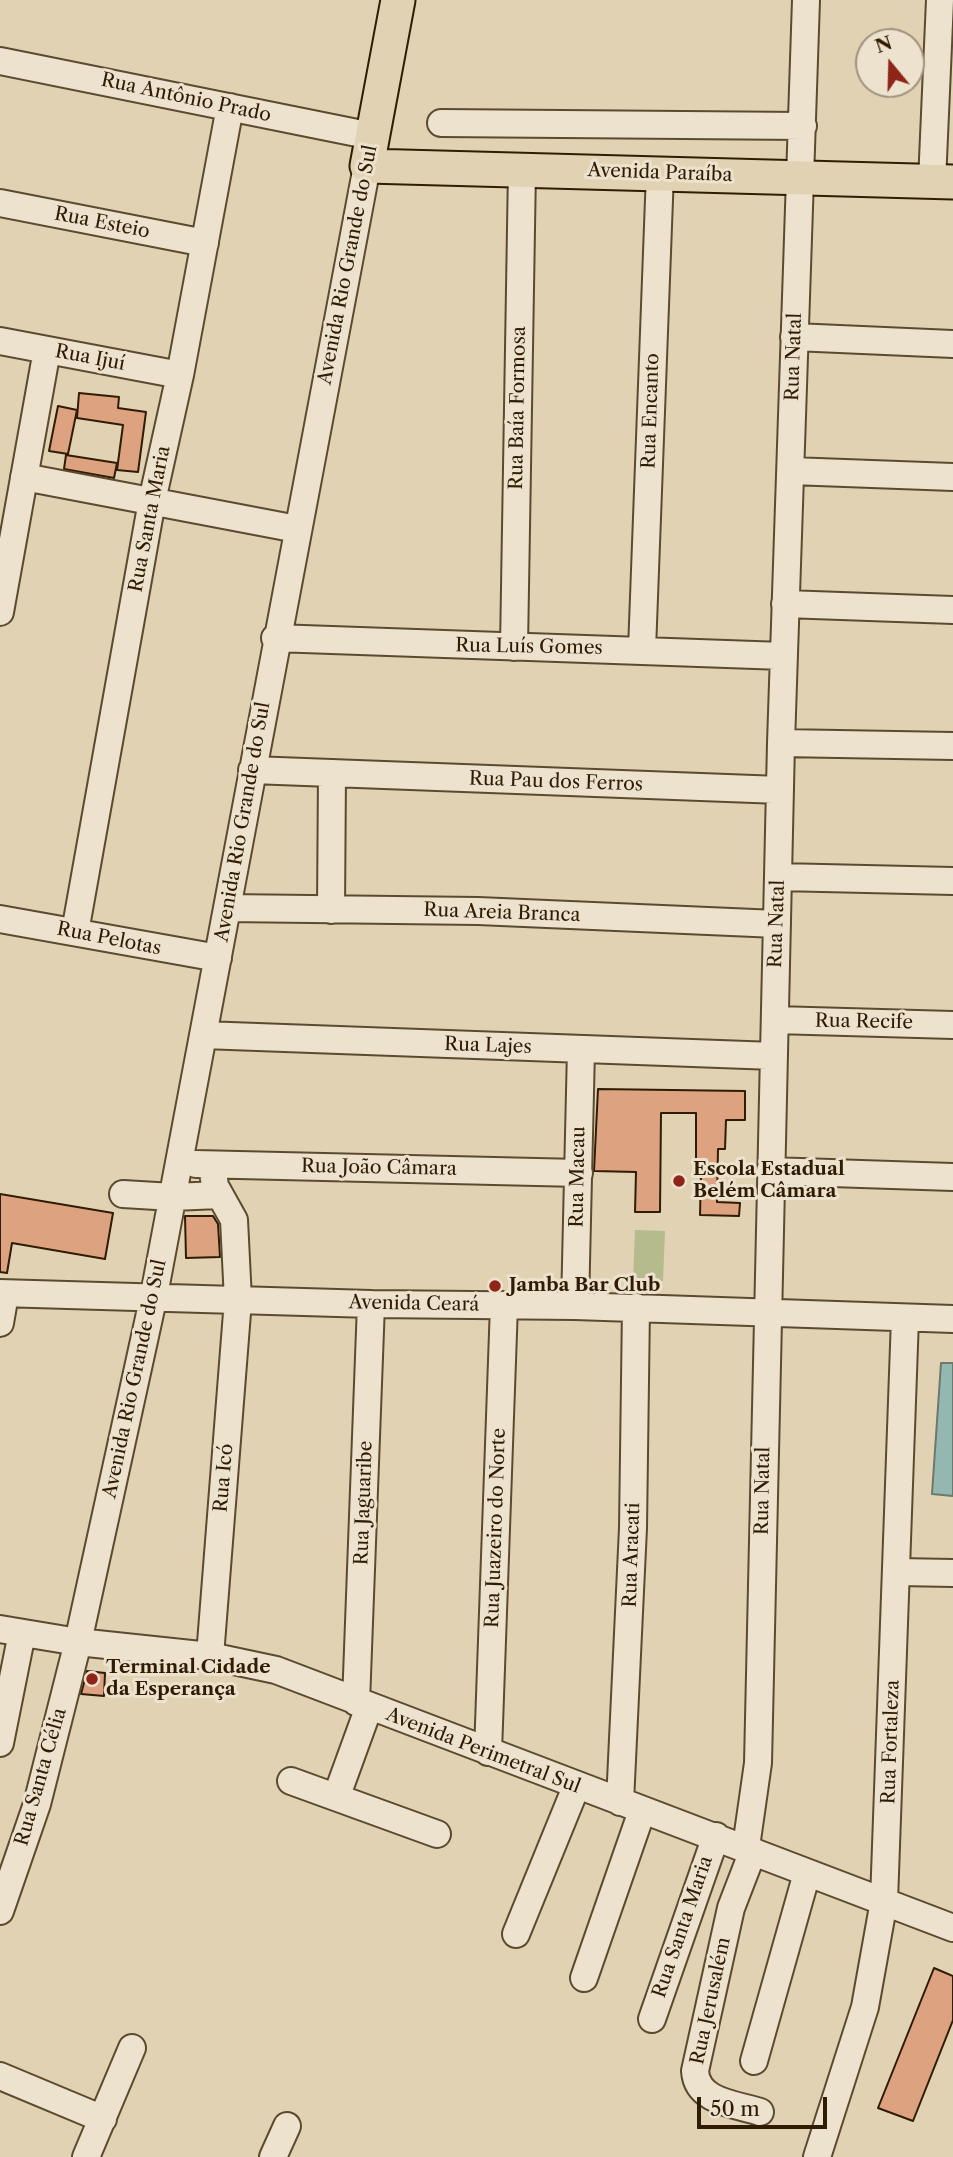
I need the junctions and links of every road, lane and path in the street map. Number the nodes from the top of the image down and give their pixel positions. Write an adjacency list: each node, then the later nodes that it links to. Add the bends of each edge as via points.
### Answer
1 (398, 0): 8 (main road, Avenida Rio Grande do Sul)
2 (806, 0): 7 (street, Rua Natal)
3 (940, 0): 12 (street)
4 (0, 61): 5 (street, Rua Antônio Prado)
5 (230, 107): 8 (street, Rua Antônio Prado); 14 (street, Rua Santa Maria)
6 (442, 123): 7 (street)
7 (803, 126): 11 (street, Rua Natal)
8 (370, 151): 9 (main road, Avenida Paraíba); 24 (street, Avenida Rio Grande do Sul)
9 (522, 169): 10 (main road, Avenida Paraíba); 29 (street, Rua Baía Formosa)
10 (660, 173): 11 (main road, Avenida Paraíba); 30 (street, Rua Encanto)
11 (801, 177): 12 (main road, Avenida Paraíba); 15 (street, Rua Natal)
12 (943, 182)
13 (0, 203): 14 (street, Rua Esteio)
14 (205, 243): 19 (street, Rua Santa Maria)
15 (794, 337): 17 (street); 20 (street, Rua Natal)
16 (0, 341): 18 (street, Rua Ijuí)
17 (953, 344)
18 (47, 350): 19 (street, Rua Ijuí); 21 (street)
19 (180, 375): 23 (street, Rua Santa Maria)
20 (791, 471): 22 (street); 25 (street, Rua Natal)
21 (24, 477): 23 (street); 27 (street)
22 (953, 477)
23 (152, 501): 24 (street); 43 (street, Rua Santa Maria)
24 (297, 529): 28 (street, Avenida Rio Grande do Sul)
25 (785, 604): 26 (street); 31 (street, Rua Natal)
26 (953, 610)
27 (0, 612)
28 (275, 638): 29 (street, Rua Luís Gomes); 34 (street, Avenida Rio Grande do Sul)
29 (514, 647): 30 (street, Rua Luís Gomes)
30 (642, 650): 31 (street, Rua Luís Gomes)
31 (783, 656): 32 (street, Rua Natal)
32 (781, 743): 33 (street); 36 (street, Rua Natal)
33 (953, 746)
34 (252, 770): 35 (street, Rua Pau dos Ferros); 39 (street, Avenida Rio Grande do Sul)
35 (332, 773): 36 (street, Rua Pau dos Ferros); 40 (street)
36 (779, 790): 37 (street, Rua Natal)
37 (779, 877): 38 (street); 42 (street, Rua Natal)
38 (953, 881)
39 (227, 908): 40 (street, Rua Areia Branca); 44 (street, Avenida Rio Grande do Sul)
40 (331, 910): 42 (street, Rua Areia Branca, via 478,911)
41 (0, 919): 43 (street, Rua Pelotas)
42 (777, 924): 45 (street, Rua Natal)
43 (75, 932): 44 (street, Rua Pelotas)
44 (218, 958): 47 (street, Avenida Rio Grande do Sul)
45 (775, 1020): 46 (street, Rua Recife); 49 (street, Rua Natal)
46 (953, 1025)
47 (203, 1035): 48 (street, Rua Lajes); 50 (street, Avenida Rio Grande do Sul)
48 (581, 1049): 49 (street, Rua Lajes); 53 (street, Rua Macau)
49 (774, 1056): 52 (street, Rua Natal)
50 (178, 1164): 51 (street, Rua João Câmara); 57 (street, Avenida Rio Grande do Sul)
51 (212, 1165): 53 (street, Rua João Câmara); 56 (street, Rua Icó)
52 (770, 1171): 54 (street); 65 (street, Rua Natal)
53 (579, 1173): 63 (street, Rua Macau)
54 (953, 1177)
55 (123, 1194): 57 (street)
56 (219, 1195): 57 (street); 60 (street, Rua Icó, via 234,1220)
57 (173, 1197): 59 (street, Avenida Rio Grande do Sul)
58 (3, 1294): 59 (street, Avenida Ceará); 68 (street)
59 (153, 1295): 60 (street, Avenida Ceará); 72 (street, Avenida Rio Grande do Sul)
60 (239, 1300): 61 (street, Avenida Ceará); 73 (street, Rua Icó)
61 (371, 1304): 62 (street, Avenida Ceará); 74 (street, Rua Jaguaribe)
62 (504, 1305): 63 (street, Avenida Ceará); 76 (street, Rua Juazeiro do Norte)
63 (575, 1306): 64 (street, Avenida Ceará)
64 (636, 1307): 65 (street, Avenida Ceará); 80 (street, Rua Aracati)
65 (766, 1312): 66 (street, Avenida Ceará); 83 (street, Rua Natal, via 758,1763)
66 (905, 1318): 67 (street, Avenida Ceará); 69 (street, Rua Fortaleza)
67 (953, 1319)
68 (0, 1323)
69 (898, 1572): 70 (street); 85 (street, Rua Fortaleza)
70 (953, 1573)
71 (11, 1631): 72 (street, Avenida Perimetral Sul); 75 (street)
72 (78, 1642): 73 (street, Avenida Perimetral Sul); 86 (street, Rua Santa Célia, via 37,1804)
73 (210, 1656): 74 (street, Avenida Perimetral Sul, via 276,1670)
74 (362, 1705): 76 (street, Avenida Perimetral Sul); 79 (street, Rua Jaguaribe)
75 (0, 1743)
76 (488, 1752): 78 (street, Avenida Perimetral Sul)
77 (290, 1781): 79 (street)
78 (576, 1787): 80 (street, Avenida Perimetral Sul); 88 (street)
79 (337, 1795): 81 (street)
80 (631, 1806): 82 (street, Avenida Perimetral Sul); 89 (street, Rua Aracati)
81 (438, 1834)
82 (716, 1836): 83 (street, Avenida Perimetral Sul); 90 (street, Rua Santa Maria)
83 (749, 1849): 84 (street, Avenida Perimetral Sul); 94 (street, Rua Jerusalém, via 731,1908 695,2081 706,2095)
84 (807, 1873): 85 (street, Avenida Perimetral Sul); 92 (street)
85 (884, 1901): 87 (street, Avenida Perimetral Sul); 99 (street, Rua Fortaleza, via 865,2007)
86 (0, 1911)
87 (953, 1928)
88 (516, 1934)
89 (584, 1978)
90 (652, 2019)
91 (132, 2048): 95 (street)
92 (754, 2061)
93 (0, 2076): 95 (street)
94 (760, 2112)
95 (103, 2119): 97 (street)
96 (287, 2126): 98 (street)
97 (86, 2157)
98 (273, 2157)
99 (817, 2157)

